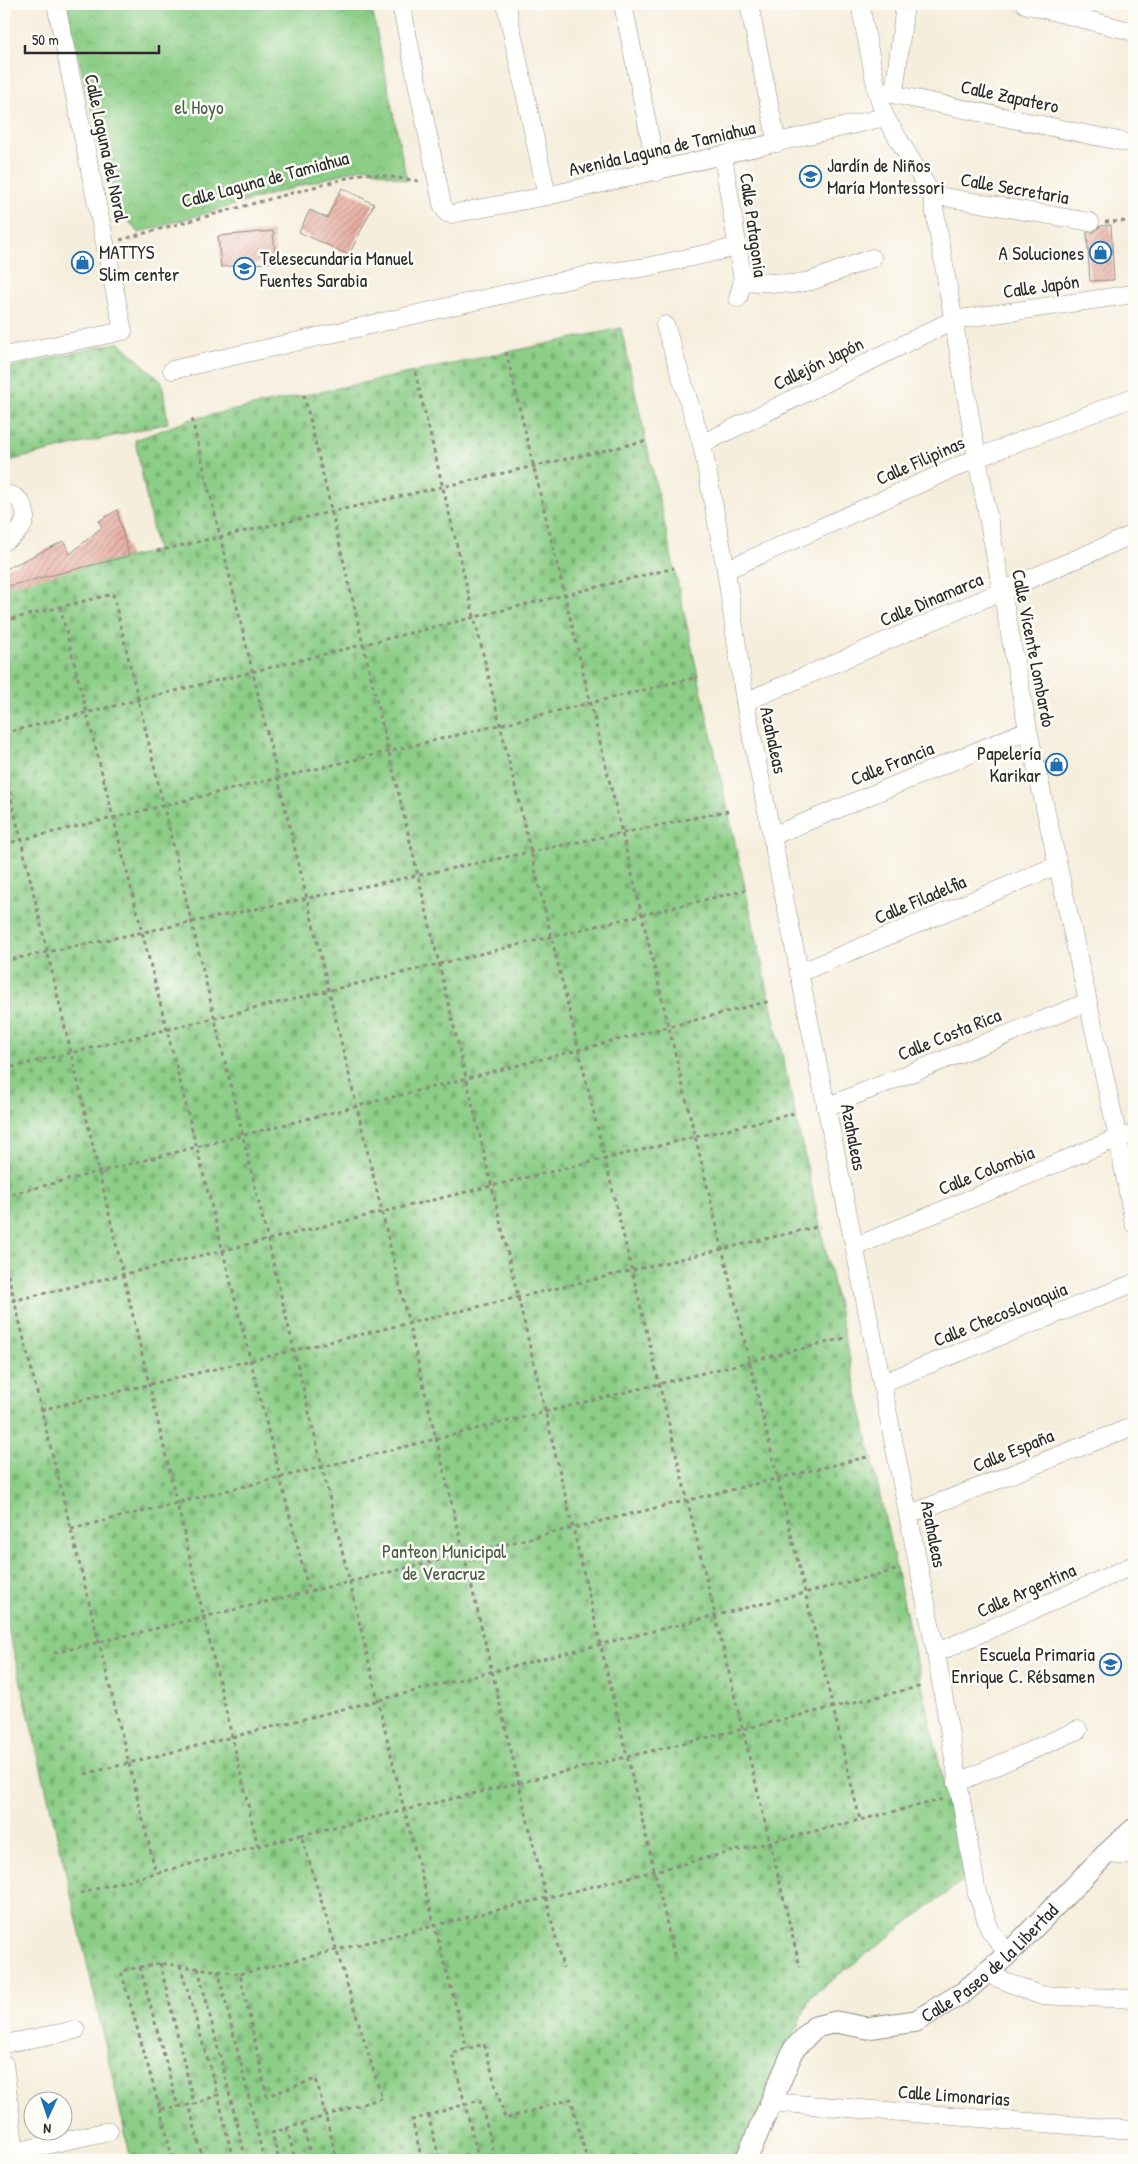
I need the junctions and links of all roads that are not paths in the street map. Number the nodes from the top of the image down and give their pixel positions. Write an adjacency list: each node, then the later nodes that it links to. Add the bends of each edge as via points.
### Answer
1 (56, 4): 26 (street, Calle Laguna del Noral, via 123,331)
2 (401, 4): 17 (street, Avenida Laguna de Tamiahua, via 437,183 447,213)
3 (506, 4): 17 (street)
4 (623, 4): 15 (street)
5 (748, 4): 12 (street)
6 (860, 4): 10 (street, Calle Vicente Lombardo)
7 (905, 4): 10 (street)
8 (1025, 4): 9 (street)
9 (1134, 32)
10 (886, 93): 11 (street, Calle Vicente Lombardo); 13 (street, Calle Zapatero)
11 (885, 117): 12 (street, Avenida Laguna de Tamiahua); 16 (street, Calle Vicente Lombardo)
12 (777, 143): 14 (street, Avenida Laguna de Tamiahua)
13 (1134, 144)
14 (723, 156): 15 (street, Avenida Laguna de Tamiahua); 19 (street, Calle Patagonia)
15 (657, 172): 17 (street, Avenida Laguna de Tamiahua)
16 (932, 195): 18 (street, Calle Secretaria); 24 (street, Calle Vicente Lombardo)
17 (547, 196)
18 (1090, 222)
19 (737, 247): 21 (street, Calle Patagonia); 27 (street, via 647,267 584,276)
20 (872, 258): 21 (street, via 811,281 792,284)
21 (743, 281): 23 (street, Calle Patagonia)
22 (1134, 294): 24 (street, Calle Japón)
23 (738, 298)
24 (953, 320): 29 (street, Callejón Japón); 30 (street, Calle Vicente Lombardo)
25 (665, 325): 29 (street, Azahaleas)
26 (5, 350)
27 (172, 370)
28 (1134, 397): 30 (street, Calle Filipinas)
29 (702, 444): 34 (street, Azahaleas)
30 (977, 458): 34 (street, Calle Filipinas); 35 (street, Calle Vicente Lombardo)
31 (4, 495): 33 (street, via 18,499 25,508 26,520 21,529)
32 (1134, 534): 35 (street, Calle Dinamarca)
33 (4, 541)
34 (726, 570): 36 (street, Azahaleas)
35 (1002, 592): 36 (street, Calle Dinamarca); 37 (street, Calle Vicente Lombardo)
36 (745, 702): 38 (street, Azahaleas)
37 (1028, 730): 38 (street, Calle Francia); 39 (street, Calle Vicente Lombardo)
38 (772, 836): 40 (street, Azahaleas)
39 (1058, 866): 40 (street, Calle Filadelfia); 41 (street, Calle Vicente Lombardo)
40 (800, 973): 42 (street, Azahaleas)
41 (1088, 1002): 42 (street, Calle Costa Rica); 43 (street, Calle Vicente Lombardo)
42 (826, 1106): 45 (street, Azahaleas)
43 (1126, 1136): 44 (street, Calle Vicente Lombardo); 45 (street, Calle Colombia)
44 (1134, 1224)
45 (854, 1247): 47 (street, Azahaleas)
46 (1134, 1283): 47 (street, Calle Checoslovaquia)
47 (882, 1383): 49 (street, Azahaleas)
48 (1134, 1426): 49 (street, Calle España)
49 (908, 1515): 51 (street, Azahaleas)
50 (1134, 1565): 51 (street, Calle Argentina)
51 (936, 1653): 53 (street, Azahaleas)
52 (1078, 1730): 53 (street)
53 (957, 1784): 57 (street, Azahaleas, via 978,1893 990,1930)
54 (1134, 1829): 55 (street, Calle Paseo de la Libertad)
55 (1106, 1854): 56 (street); 57 (street, Calle Paseo de la Libertad)
56 (1134, 1856)
57 (1008, 1954): 58 (street, Calle Paseo de la Libertad)
58 (986, 1973): 59 (street, via 1039,1995); 63 (street, Calle Paseo de la Libertad, via 964,1992 916,2021 867,2028 836,2022 815,2027 794,2050)
59 (1134, 1999)
60 (76, 2030): 61 (street)
61 (4, 2044)
62 (4, 2064): 66 (street)
63 (770, 2102): 64 (street, Calle Limonarias); 67 (street, Calle Paseo de la Libertad)
64 (1134, 2130)
65 (109, 2131): 66 (street)
66 (16, 2156)
67 (746, 2160)

